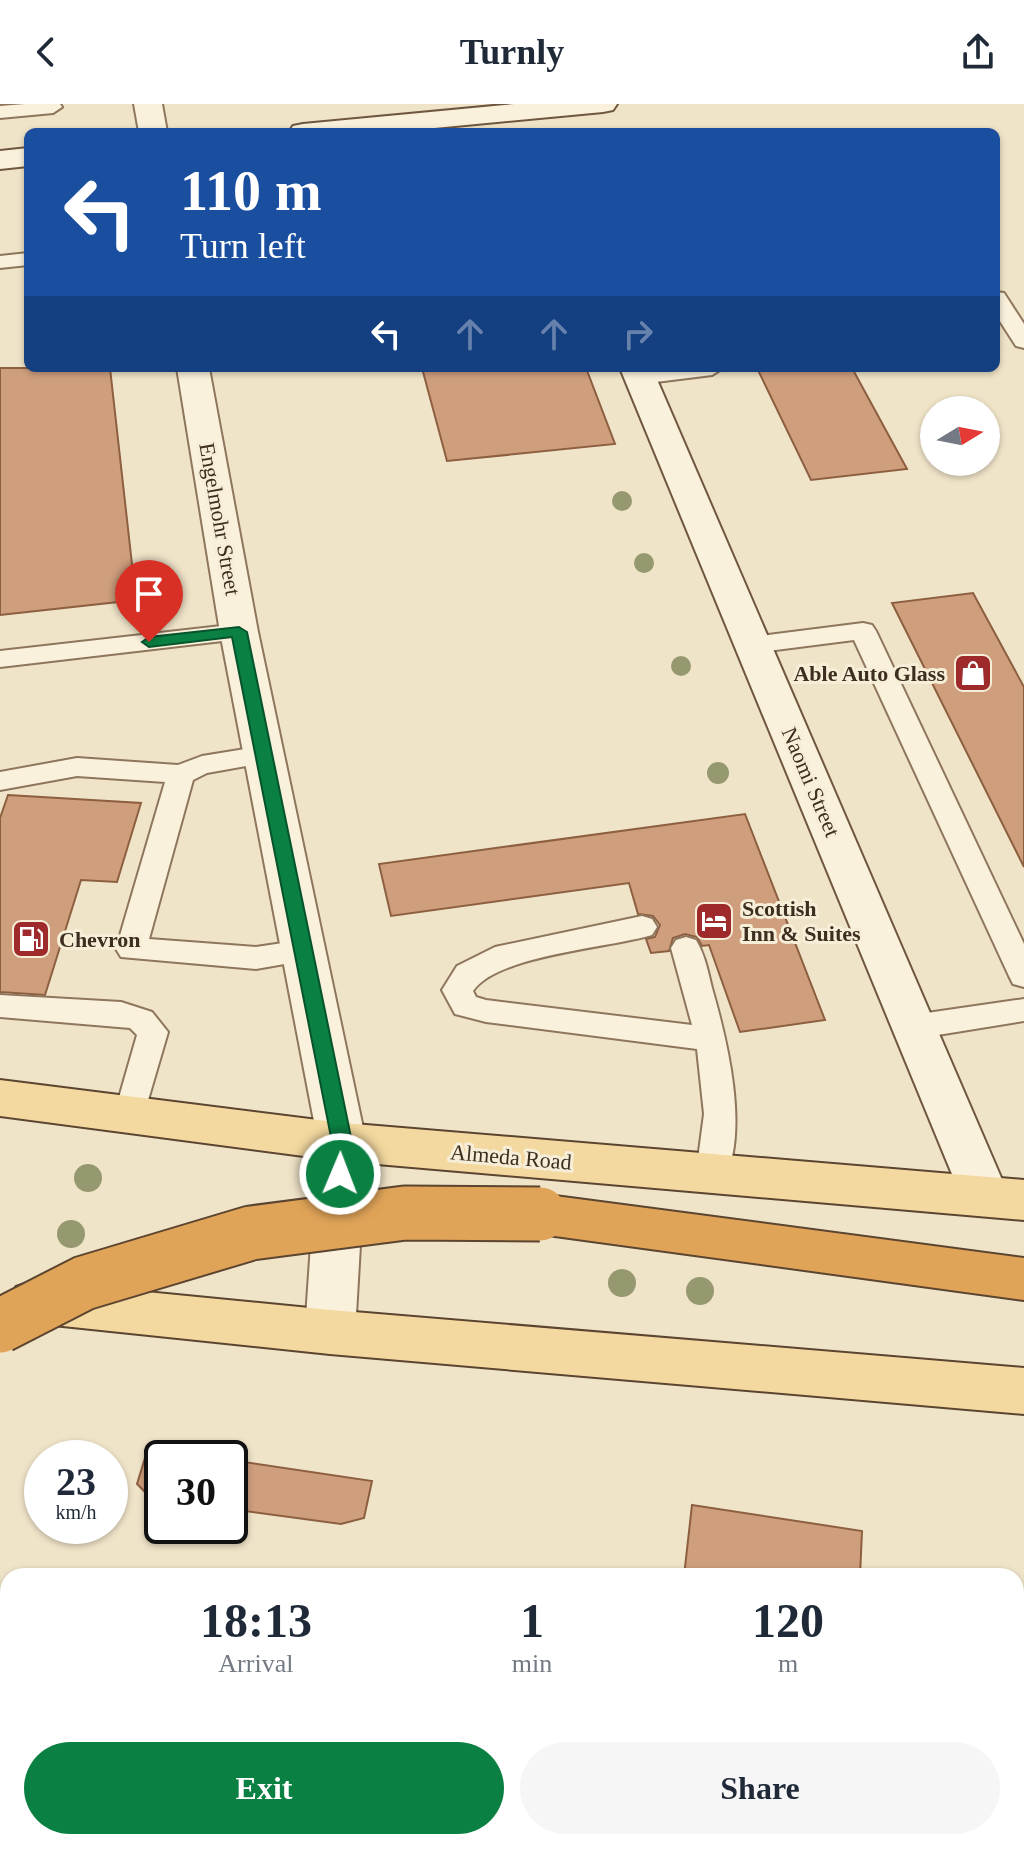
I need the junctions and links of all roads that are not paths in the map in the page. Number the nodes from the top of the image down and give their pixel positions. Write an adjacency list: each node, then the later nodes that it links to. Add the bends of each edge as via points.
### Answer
1 (148, 104): 7 (street)
2 (603, 104): 5 (street)
3 (53, 105): 4 (lane); 6 (lane)
4 (0, 112)
5 (530, 116): 8 (street)
6 (55, 128)
7 (152, 128)
8 (360, 128)
9 (24, 157): 10 (street)
10 (0, 160)
11 (24, 259): 12 (lane)
12 (0, 262)
13 (1000, 304): 14 (lane)
14 (1024, 341)
15 (194, 372): 17 (street, Engelmohr Street)
16 (638, 372): 18 (street, Naomi Street)
17 (239, 632): 19 (lane); 20 (street, Engelmohr Street)
18 (753, 645): 26 (lane, via 863,631); 29 (street, Naomi Street)
19 (0, 659)
20 (264, 755): 21 (lane, via 202,765); 25 (street, Engelmohr Street)
21 (181, 774): 22 (lane, via 77,767); 25 (lane, via 131,949 256,958)
22 (0, 781)
23 (642, 927): 30 (lane, via 506,955 468,974 457,990 466,1006 486,1011)
24 (686, 948): 30 (lane)
25 (303, 951): 33 (street, Engelmohr Street)
26 (1024, 976)
27 (0, 1006): 32 (lane, via 141,1020 153,1032)
28 (1024, 1010): 29 (lane)
29 (913, 1027): 35 (street, Naomi Street)
30 (711, 1039): 34 (lane, via 720,1114)
31 (0, 1098): 32 (main road, Almeda Road)
32 (130, 1115): 33 (main road, Almeda Road)
33 (342, 1142): 34 (main road, Almeda Road); 39 (street, Engelmohr Street)
34 (712, 1174): 35 (main road, Almeda Road)
35 (1004, 1198)
36 (1024, 1279): 38 (highway, bridge, via 540,1214 405,1213 251,1233 84,1283)
37 (0, 1298): 39 (main road)
38 (0, 1326)
39 (330, 1332): 40 (main road)
40 (1024, 1391)

